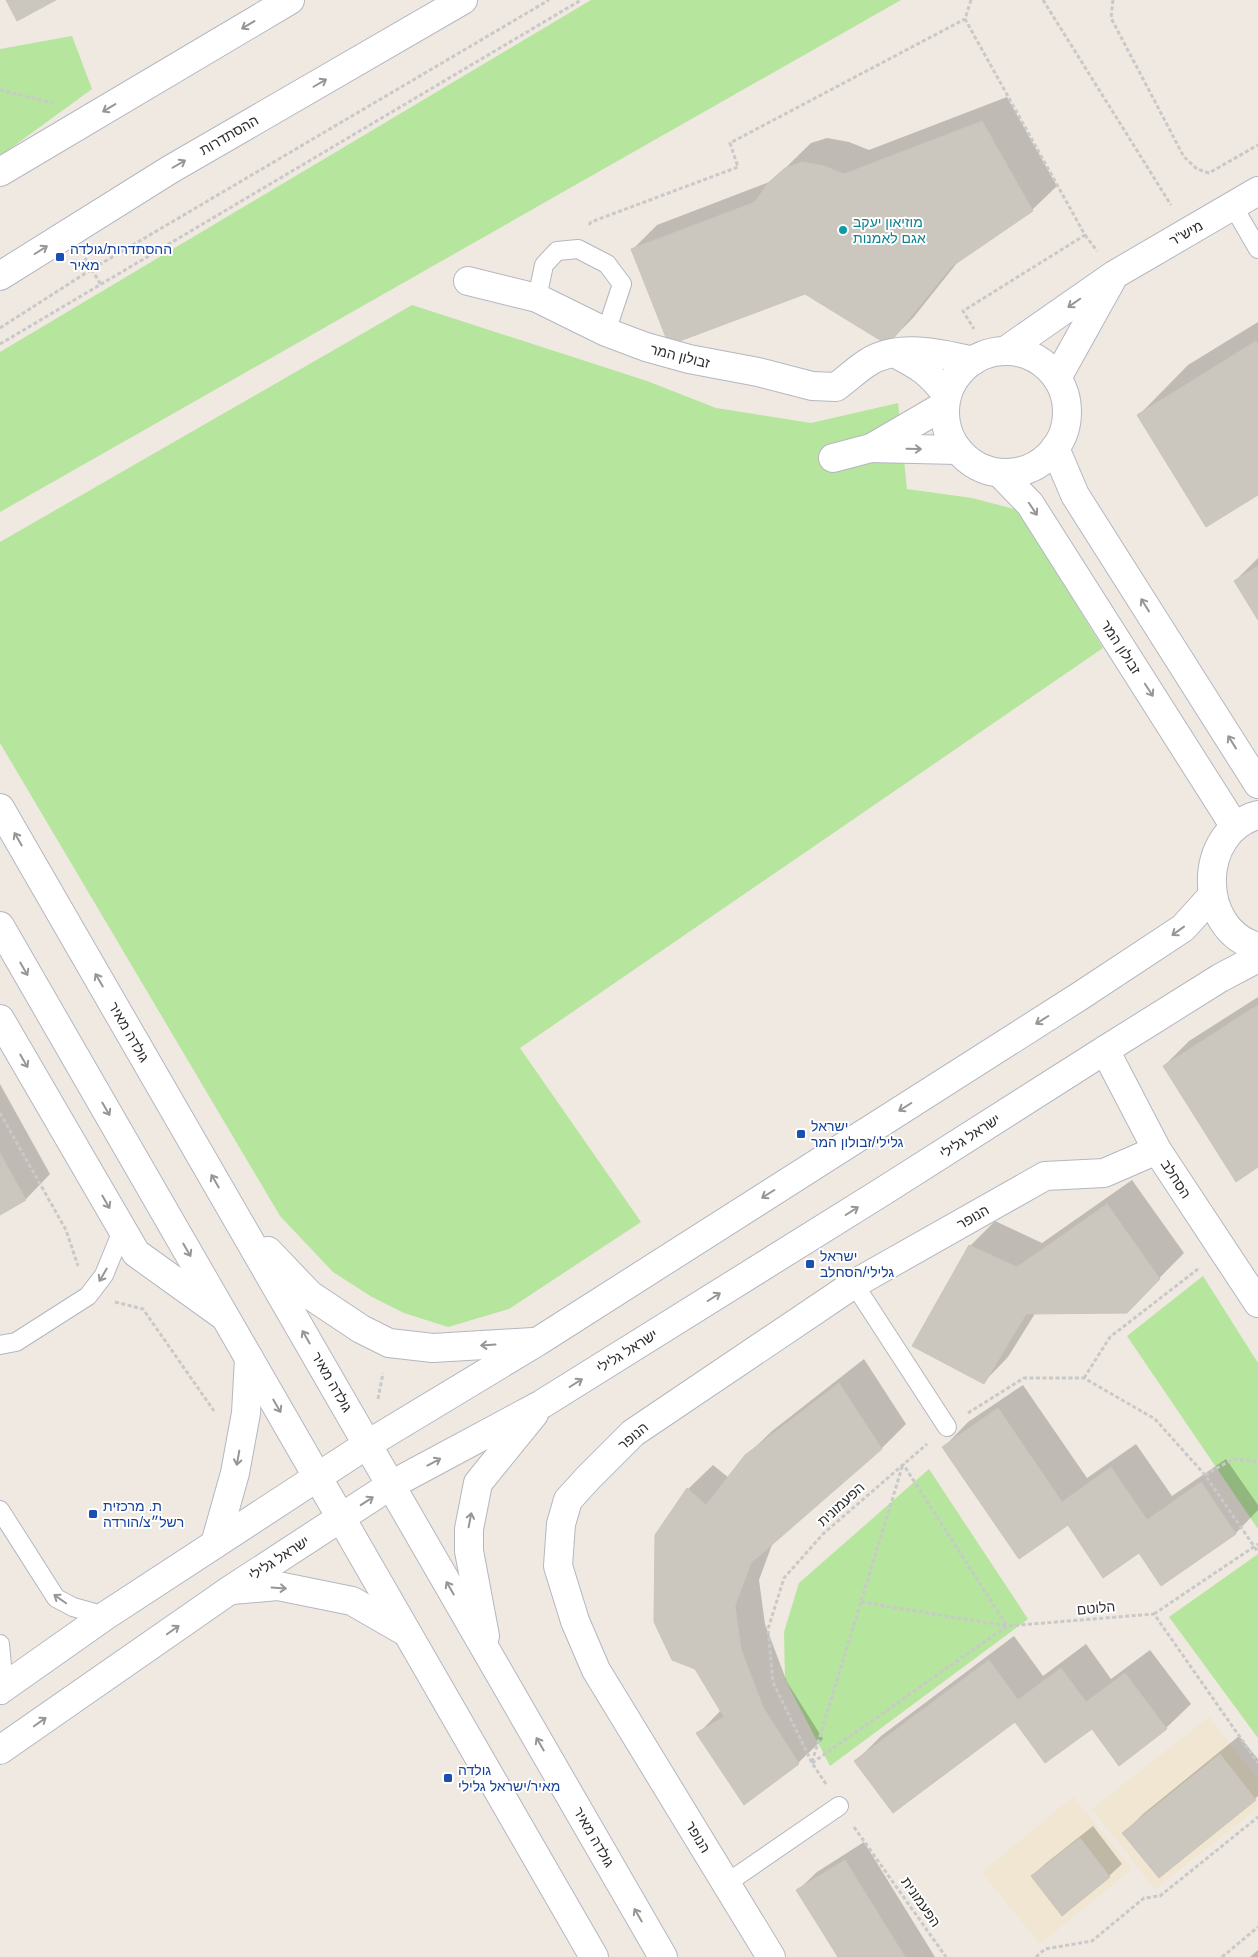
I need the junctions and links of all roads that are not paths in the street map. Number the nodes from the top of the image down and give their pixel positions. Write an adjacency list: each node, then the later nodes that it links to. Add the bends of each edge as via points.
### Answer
1 (290, 0): 3 (street, one-way to 3)
2 (463, 0): 8 (street, ההסתדרות, one-way to 2, via 171,169)
3 (0, 172)
4 (1258, 191): 5 (street, מיש"ר)
5 (1233, 206): 6 (lane); 7 (street, מיש"ר)
6 (1258, 249)
7 (1114, 275): 13 (street, מיש"ר, one-way to 13); 14 (street)
8 (0, 276)
9 (468, 281): 10 (street, זבולון המר)
10 (537, 298): 11 (street, זבולון המר); 11 (lane, via 544,265 557,251 578,248 607,264 622,284)
11 (606, 332): 12 (street, זבולון המר, via 646,348 812,386 836,387 867,362)
12 (892, 353): 13 (street, זבולון המר); 15 (street, via 932,376)
13 (989, 355): 14 (street, via 1025,354 1043,364); 15 (street, via 953,382)
14 (1057, 378): 17 (street, via 1067,413 1064,431)
15 (946, 400): 16 (street); 18 (street, via 946,421)
16 (871, 448): 18 (street, one-way to 18); 19 (street)
17 (1056, 448): 20 (street, via 1040,463 1021,471); 21 (street, one-way to 17, via 1075,495)
18 (958, 450): 20 (street, via 970,462)
19 (833, 458)
20 (1000, 473): 23 (street, זבולון המר, one-way to 23, via 1030,504)
21 (1258, 784)
22 (0, 808): 31 (street, גולדה מאיר, one-way to 22)
23 (1246, 821): 24 (street, via 1219,847 1211,871)
24 (1212, 896): 26 (street, via 1227,926 1240,938); 36 (street, one-way to 36, via 1183,928)
25 (0, 926): 35 (street, one-way to 35)
26 (1258, 947)
27 (1258, 958): 29 (street, ישראל גלילי)
28 (0, 1019): 32 (street, one-way to 32)
29 (1104, 1050): 30 (street, הסחלב); 39 (street, ישראל גלילי, one-way to 29)
30 (1157, 1150): 33 (street, הנופר, via 1104,1173 1045,1176); 34 (street, הסחלב)
31 (237, 1218): 36 (street, one-way to 31, via 433,1348 389,1343 361,1329 310,1295); 41 (street, גולדה מאיר, one-way to 31)
32 (122, 1231): 35 (street, via 136,1253); 37 (lane, one-way to 37, via 104,1275 88,1296 16,1342)
33 (854, 1284): 40 (lane); 55 (street, הנופר, via 634,1432 568,1500 561,1524 558,1566 575,1620 596,1670)
34 (1258, 1303)
35 (225, 1317): 38 (street)
36 (537, 1342): 41 (street)
37 (0, 1345)
38 (249, 1358): 42 (street, one-way to 42); 46 (street, one-way to 46, via 246,1413 235,1473)
39 (542, 1404): 43 (street, ישראל גלילי, one-way to 39); 51 (street, one-way to 39, via 468,1529 478,1483)
40 (947, 1427)
41 (368, 1444): 42 (street); 43 (street, גולדה מאיר)
42 (318, 1477): 45 (street); 46 (street)
43 (391, 1485): 45 (street, ישראל גלילי, one-way to 43); 51 (street, גולדה מאיר, one-way to 43)
44 (0, 1510): 48 (lane, one-way to 44, via 73,1607 56,1598)
45 (341, 1518): 47 (street, ישראל גלילי); 49 (street)
46 (214, 1544): 48 (street)
47 (230, 1590): 49 (street, one-way to 49, via 278,1586 352,1601); 53 (street, ישראל גלילי, one-way to 47)
48 (105, 1616): 52 (street)
49 (407, 1632): 56 (street)
50 (0, 1644): 52 (lane)
51 (488, 1655): 57 (street, גולדה מאיר, one-way to 51)
52 (1, 1693)
53 (0, 1750)
54 (839, 1806): 55 (lane)
55 (726, 1883): 58 (street, הנופר)
56 (594, 1957)
57 (662, 1957)
58 (771, 1957)

